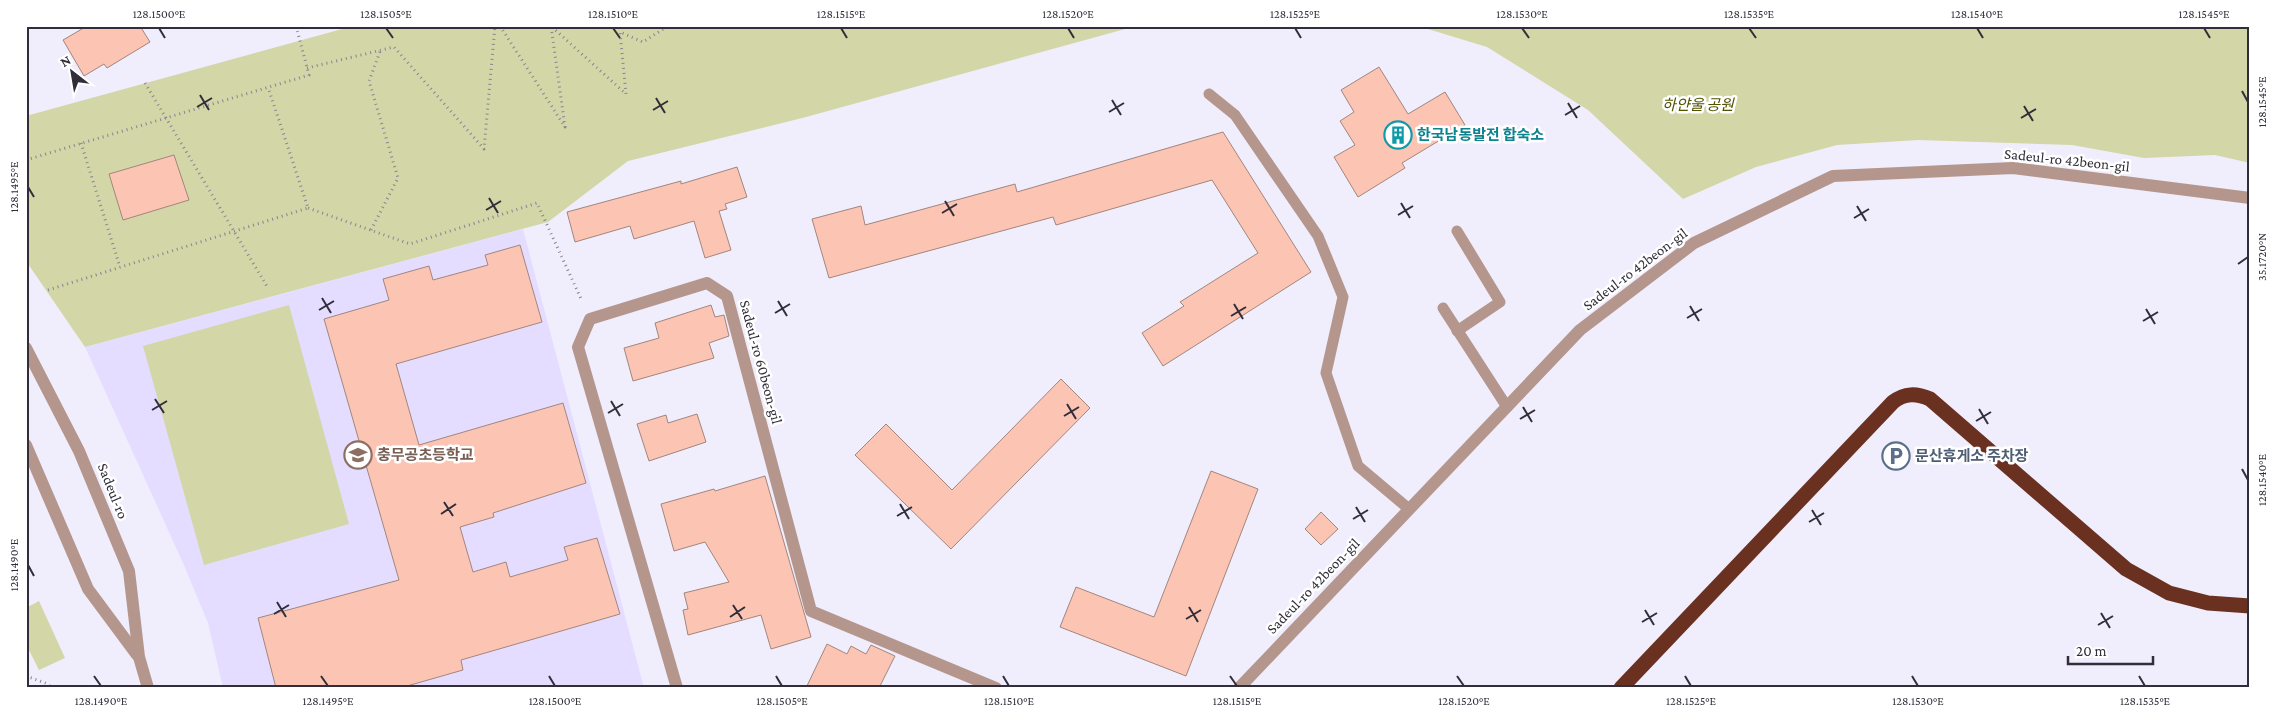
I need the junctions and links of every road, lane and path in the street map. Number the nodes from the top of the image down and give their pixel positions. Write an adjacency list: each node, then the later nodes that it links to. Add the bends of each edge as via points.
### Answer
1 (296, 26): 7 (path)
2 (495, 26): 6 (path, via 484,149 394,47)
3 (500, 26): 4 (path, via 565,127)
4 (551, 26): 5 (path, via 626,94 620,32 643,42)
5 (668, 26)
6 (381, 49): 7 (path); 16 (path, via 369,81 398,178)
7 (307, 68): 9 (path, via 309,75)
8 (145, 83): 11 (path)
9 (268, 87): 11 (path); 15 (path)
10 (1209, 94): 28 (lane, via 1235,115 1318,236 1342,297 1326,373 1358,466)
11 (166, 118): 12 (path); 18 (path)
12 (80, 143): 13 (path); 19 (path)
13 (26, 160)
14 (2250, 198): 26 (street, Sadeul-ro 42beon-gil, via 2013,168 1833,176 1694,243 1580,330)
15 (308, 208): 16 (path); 18 (path)
16 (371, 230): 23 (path, via 410,244 537,203)
17 (1457, 230): 24 (lane, via 1500,302)
18 (233, 231): 19 (path); 20 (path)
19 (120, 267): 21 (path)
20 (268, 288)
21 (48, 290)
22 (1443, 308): 24 (lane)
23 (590, 319): 34 (street, via 578,348); 35 (street, Sadeul-ro 60beon-gil, via 707,283 727,296 811,611)
24 (1457, 331): 26 (lane)
25 (26, 348): 30 (street, Sadeul-ro, via 79,451 129,570)
26 (1506, 407): 28 (street, Sadeul-ro 42beon-gil)
27 (26, 445): 30 (street, Sadeul-ro, via 88,589)
28 (1409, 509): 36 (street, Sadeul-ro 42beon-gil)
29 (2250, 606): 37 (highway, via 2208,604 2170,593 2126,569 1930,399 1911,394 1893,402)
30 (139, 658): 33 (street, Sadeul-ro)
31 (26, 676): 32 (path)
32 (51, 688)
33 (148, 688)
34 (677, 688)
35 (996, 688)
36 (1239, 688)
37 (1620, 688)

